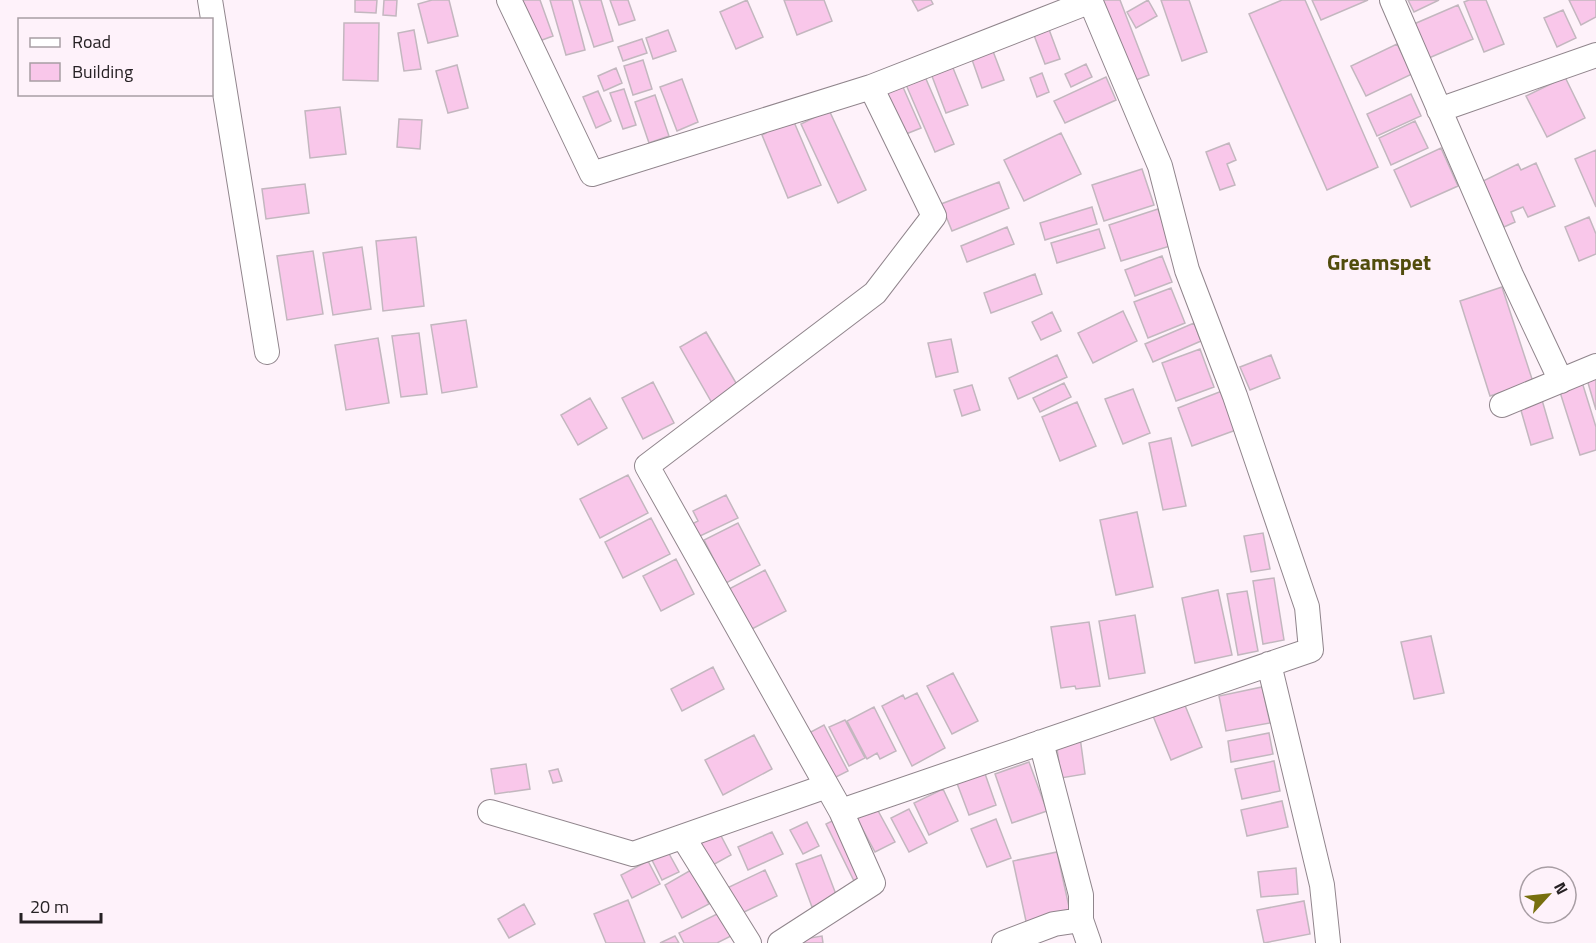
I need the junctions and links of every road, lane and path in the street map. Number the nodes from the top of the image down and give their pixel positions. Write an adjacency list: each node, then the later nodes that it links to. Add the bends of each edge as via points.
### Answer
1 (210, 0): 5 (street)
2 (509, 0): 8 (street, via 592,174)
3 (1392, 0): 9 (street)
4 (1091, 1): 8 (street); 14 (street, via 1160,166 1187,270 1307,607 1311,650)
5 (213, 18)
6 (213, 19): 10 (street)
7 (1596, 55): 9 (street)
8 (871, 87): 16 (street, via 934,216 875,293 647,466)
9 (1439, 110): 12 (street)
10 (267, 352)
11 (1596, 366): 12 (street)
12 (1561, 381): 13 (street)
13 (1502, 405)
14 (1269, 664): 15 (street); 21 (street, via 1322,885)
15 (1041, 742): 17 (street); 20 (street, via 1081,895)
16 (827, 786): 17 (street); 19 (street)
17 (841, 811): 23 (street, via 873,883)
18 (490, 812): 19 (street, via 633,854)
19 (683, 837): 22 (street)
20 (1081, 920): 24 (street, via 1054,924); 25 (street)
21 (1328, 942)
22 (749, 943)
23 (780, 943)
24 (1004, 943)
25 (1089, 943)

